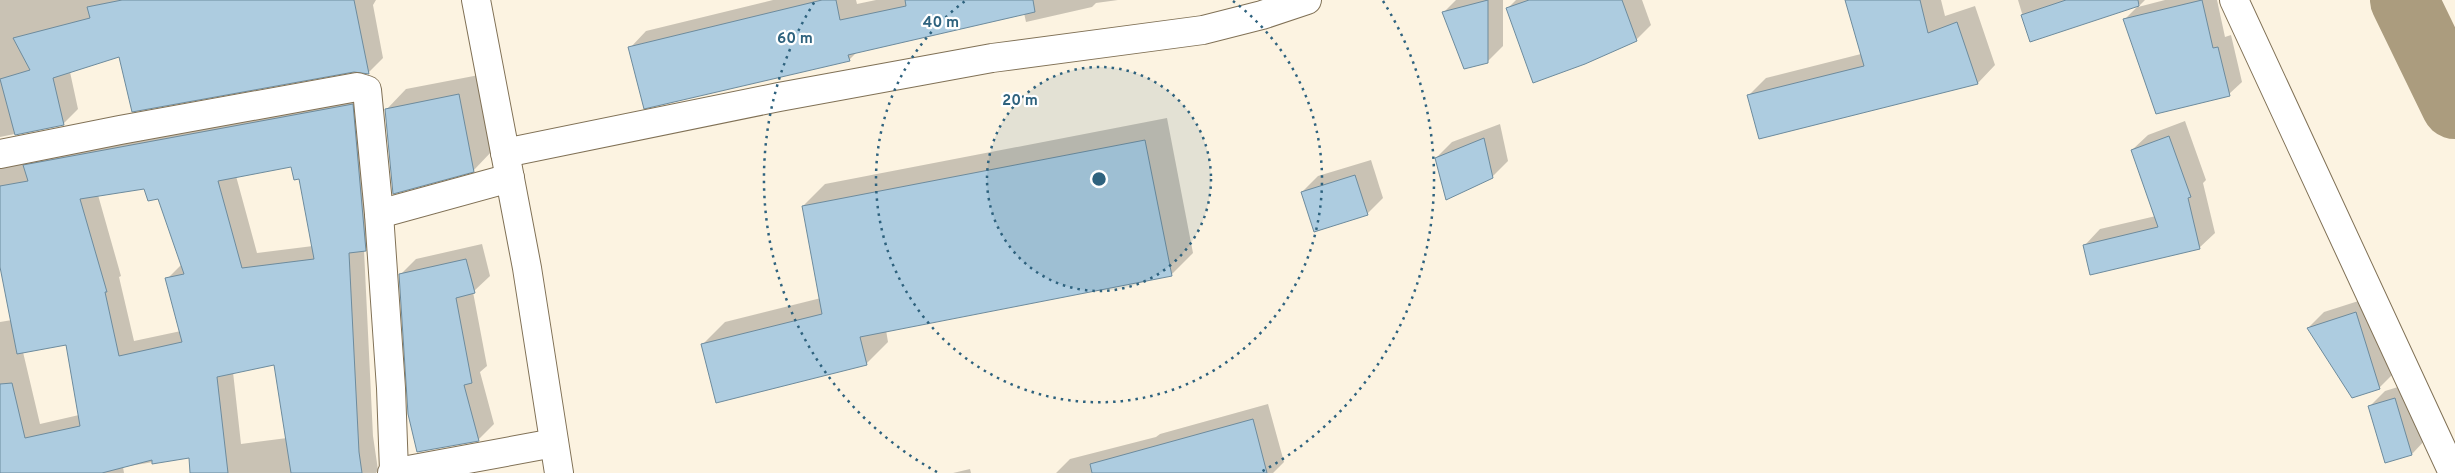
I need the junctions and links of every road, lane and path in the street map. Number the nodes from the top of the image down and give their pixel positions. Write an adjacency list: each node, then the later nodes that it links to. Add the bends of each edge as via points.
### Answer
1 (476, 0): 5 (street)
2 (1307, 0): 5 (street, via 1203,30 992,58 779,98)
3 (2234, 0): 10 (street)
4 (0, 154): 6 (street, via 221,111 362,88 367,90 369,101)
5 (507, 166): 6 (street); 7 (street, via 527,268)
6 (379, 214): 8 (street, via 391,388)
7 (554, 444): 8 (street); 9 (street)
8 (393, 472)
9 (559, 473)
10 (2454, 473)

